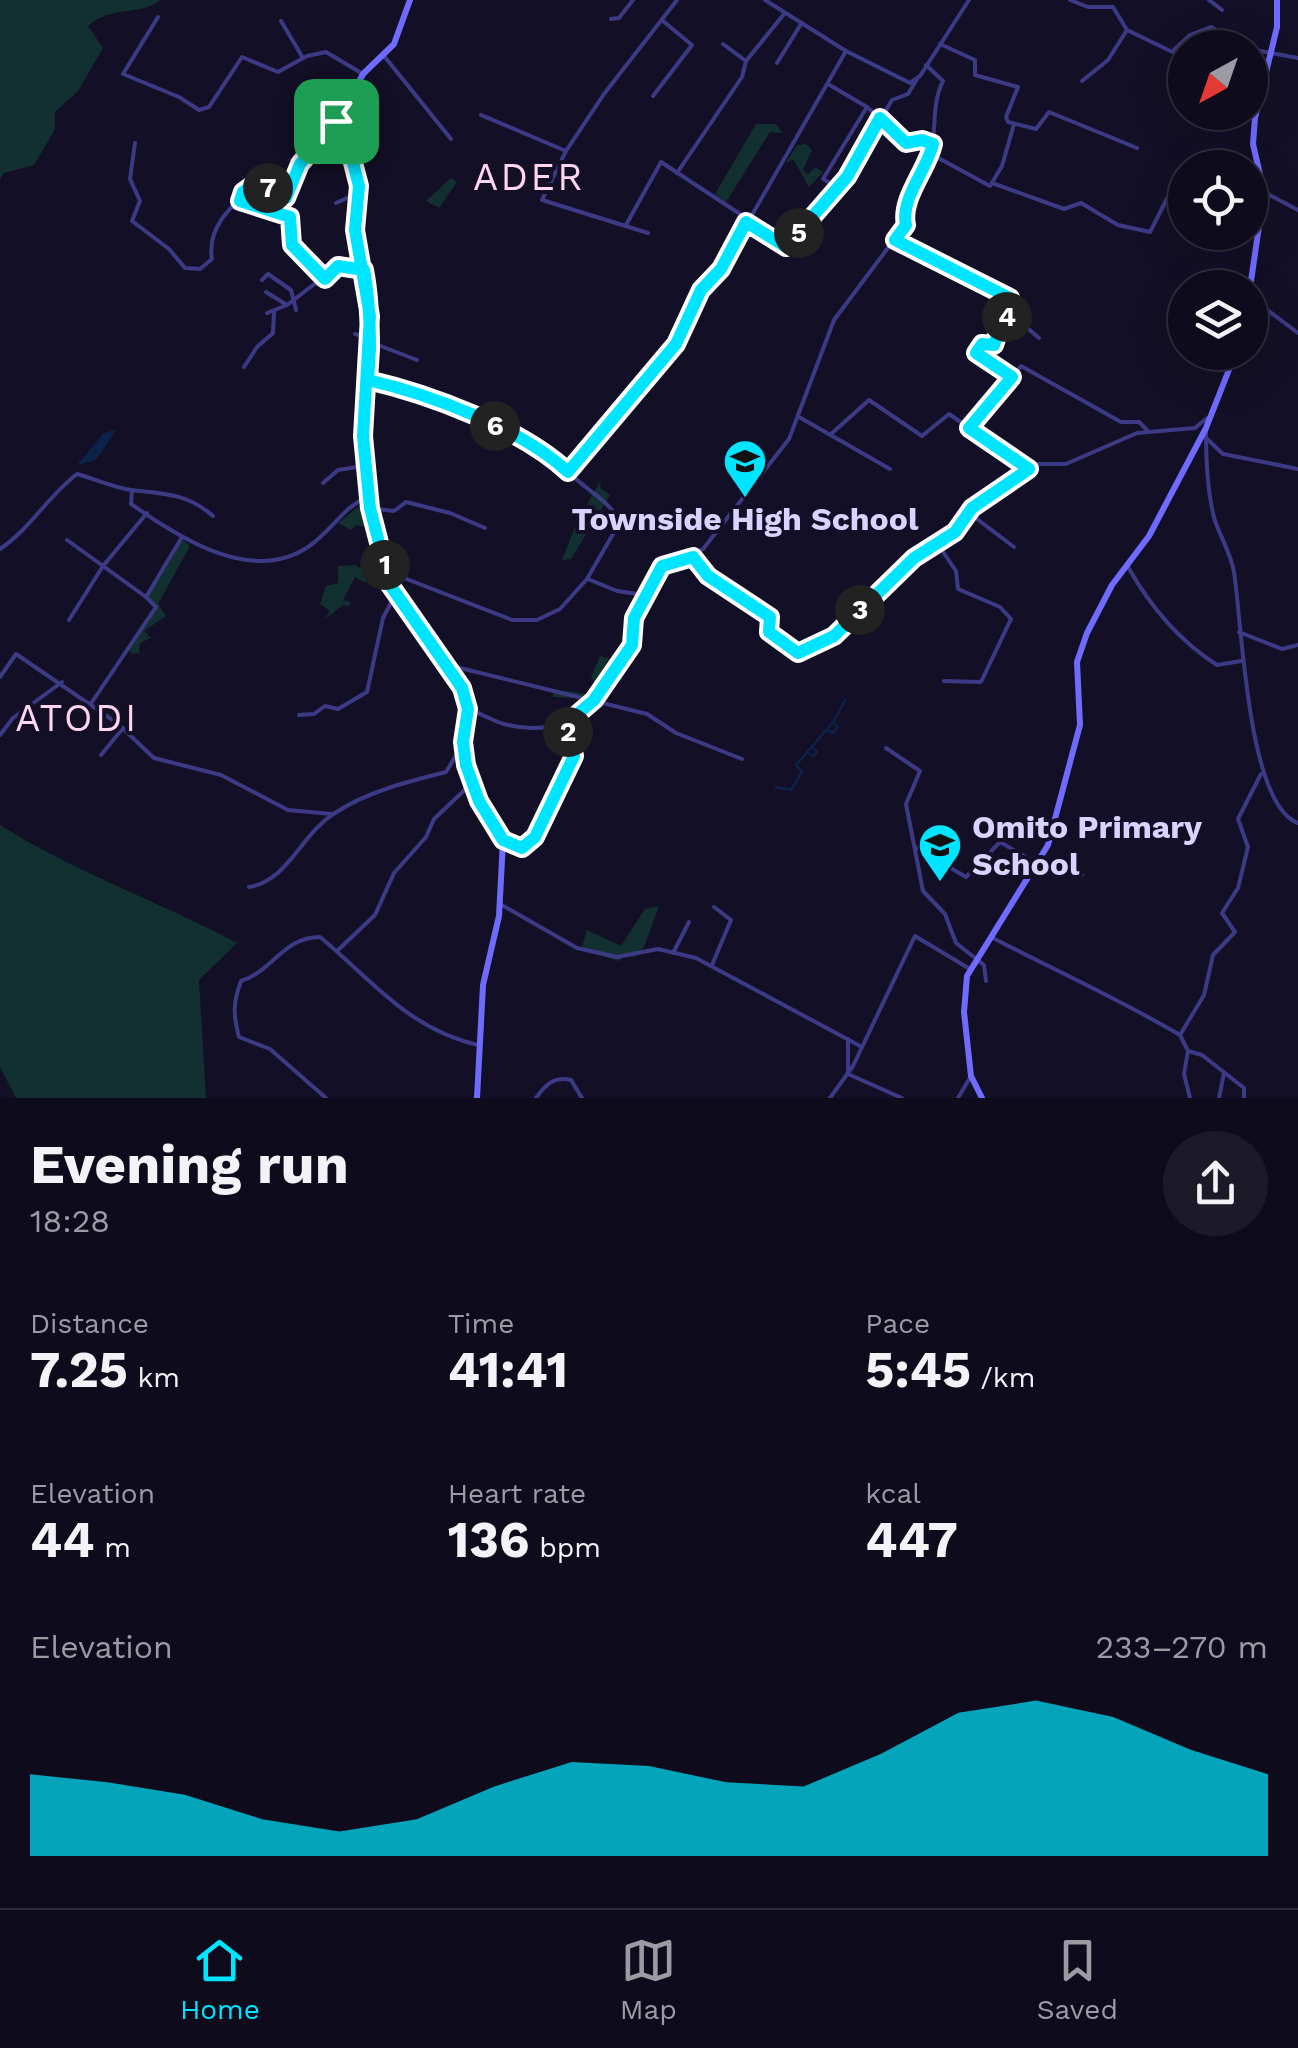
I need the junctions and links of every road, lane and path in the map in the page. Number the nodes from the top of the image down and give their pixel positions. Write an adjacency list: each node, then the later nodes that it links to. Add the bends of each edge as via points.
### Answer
1 (410, 0): 22 (street)
2 (633, 0): 12 (street)
3 (677, 0): 14 (street)
4 (764, 0): 10 (street)
5 (968, 0): 18 (street)
6 (1070, 0): 16 (street, via 1113,7)
7 (1208, 0): 9 (street)
8 (1277, 0): 21 (street)
9 (1222, 10)
10 (784, 14): 15 (street); 25 (street)
11 (158, 17): 23 (street, via 122,74 198,110 209,107 242,58 278,72)
12 (611, 19)
13 (281, 20): 23 (street)
14 (663, 21): 32 (street, via 692,45); 42 (street)
15 (800, 24): 20 (street); 26 (street)
16 (1127, 30): 19 (street); 30 (street, via 1108,60)
17 (724, 44): 25 (street)
18 (940, 44): 27 (street); 37 (street, via 975,60 975,75 1018,86 1005,118)
19 (1168, 47)
20 (846, 51): 29 (street, via 898,80); 31 (street)
21 (1268, 54): 24 (street)
22 (384, 56): 28 (street); 38 (street)
23 (302, 58): 28 (street, via 332,53)
24 (1298, 58)
25 (746, 61): 44 (street)
26 (776, 63)
27 (926, 66): 29 (street); 40 (street, via 944,78)
28 (363, 74): 35 (street)
29 (917, 79): 36 (street)
30 (1082, 81)
31 (828, 84): 33 (street); 53 (street)
32 (654, 96)
33 (867, 108): 36 (street); 46 (street, via 823,179)
34 (482, 115): 42 (street)
35 (341, 116): 47 (street); 50 (street, via 300,164 286,198 257,182)
36 (880, 118): 40 (street, via 906,143); 46 (street)
37 (1014, 124): 41 (street, via 1036,129 1049,112); 45 (street)
38 (451, 139)
39 (135, 142): 50 (street, via 130,177 140,201 132,221 185,268 200,270 211,261 214,230)
40 (933, 144): 43 (street)
41 (1137, 148)
42 (566, 151): 54 (street, via 542,200)
43 (931, 154): 45 (street); 56 (street)
44 (677, 173): 53 (street); 54 (street, via 660,162)
45 (992, 183): 49 (street, via 1064,209 1081,203 1118,225 1151,232)
46 (838, 188): 53 (street, via 786,247)
47 (358, 194): 51 (street); 57 (street, via 354,224)
48 (1268, 194): 52 (street)
49 (1168, 197)
50 (240, 201): 58 (street, via 290,217 292,245)
51 (336, 203)
52 (1298, 210)
53 (747, 221): 84 (street, via 701,290 676,344)
54 (626, 225): 55 (street)
55 (648, 233)
56 (895, 240): 63 (street, via 1009,297); 73 (street, via 834,320)
57 (364, 270): 58 (street, via 338,266); 67 (street)
58 (325, 279): 61 (street)
59 (262, 280): 61 (street, via 268,274 290,290)
60 (266, 292): 61 (street)
61 (292, 306): 69 (street, via 270,312 273,333)
62 (1268, 310): 64 (street)
63 (1008, 312): 66 (street); 71 (street, via 994,345 982,344 976,353)
64 (1298, 333)
65 (355, 334): 67 (street)
66 (1039, 338)
67 (370, 340): 68 (street); 72 (street)
68 (417, 360)
69 (244, 367)
70 (1228, 370): 74 (street)
71 (1012, 374): 75 (street); 77 (street, via 1023,366)
72 (368, 380): 80 (street); 84 (street, via 433,398 510,432)
73 (799, 417): 78 (street); 98 (street, via 784,446)
74 (1207, 418): 76 (street); 77 (street, via 1194,428)
75 (969, 428): 78 (street, via 946,414 922,436 868,399); 83 (street)
76 (1206, 428): 79 (street); 100 (street)
77 (1148, 430): 83 (street, via 1066,464 1041,462)
78 (830, 435): 82 (street)
79 (1206, 438): 81 (street, via 1223,454); 107 (street, via 1214,519 1233,566)
80 (364, 466): 85 (street, via 338,470); 87 (street)
81 (1298, 468)
82 (890, 469)
83 (1029, 469): 89 (street)
84 (568, 472): 102 (street, via 620,522)
85 (323, 483)
86 (132, 490): 90 (street, via 130,504); 91 (street, via 184,497); 97 (street, via 75,474)
87 (367, 497): 88 (street); 93 (street, via 291,556 247,560)
88 (370, 508): 92 (street, via 394,511 406,502); 101 (street)
89 (969, 512): 95 (street); 96 (street)
90 (146, 513): 93 (street); 99 (street)
91 (213, 516)
92 (485, 528)
93 (182, 536): 105 (street)
94 (67, 540): 99 (street)
95 (939, 546): 98 (street, via 914,558 834,636 798,653 769,632 770,617 708,576); 112 (street, via 958,589 1000,607 1011,619 981,682)
96 (1014, 546)
97 (0, 549)
98 (693, 557): 104 (street, via 662,566)
99 (103, 566): 105 (street); 106 (street)
100 (1127, 566): 109 (street, via 1146,601 1180,637 1217,665); 131 (street, via 1080,652 1080,725)
101 (386, 571): 102 (street, via 526,622 560,609); 103 (street)
102 (587, 579): 104 (street)
103 (395, 594): 110 (street); 117 (street, via 382,618 367,692 338,709)
104 (645, 594): 114 (street, via 633,619 635,640)
105 (146, 597): 115 (street, via 156,607)
106 (69, 620)
107 (1240, 632): 108 (street, via 1282,649); 109 (street)
108 (1298, 644)
109 (1241, 661): 125 (street)
110 (452, 666): 114 (street); 116 (street)
111 (0, 677): 113 (street, via 16,654)
112 (944, 681)
113 (62, 682): 115 (street); 120 (street)
114 (594, 700): 118 (street); 124 (street, via 647,714)
115 (90, 706): 119 (street)
116 (468, 709): 118 (street, via 513,726 549,730); 121 (street)
117 (300, 715)
118 (566, 724): 129 (street, via 574,756 535,837 522,848)
119 (122, 728): 123 (street); 127 (street, via 154,758 221,774 288,810)
120 (0, 735)
121 (463, 742): 126 (street); 127 (street, via 446,772)
122 (886, 748): 130 (street, via 920,771 906,804)
123 (100, 754)
124 (742, 760)
125 (1262, 773): 128 (street); 146 (street, via 1238,819 1248,847 1238,888 1222,914 1234,932 1213,955 1204,995)
126 (472, 783): 129 (street); 139 (street, via 394,872 376,914)
127 (332, 814): 133 (street, via 294,849 287,866 264,885)
128 (1298, 823)
129 (503, 840): 134 (street)
130 (915, 847): 131 (street, via 966,877 1000,842); 138 (street, via 924,894 945,914)
131 (1040, 860): 132 (street); 137 (street)
132 (1082, 875)
133 (249, 886)
134 (500, 904): 140 (street, via 578,948 617,957 658,949); 148 (street)
135 (714, 908): 143 (street, via 731,920)
136 (689, 922): 140 (street)
137 (992, 937): 141 (street); 146 (street)
138 (956, 943): 141 (street); 142 (street)
139 (337, 951): 148 (street, via 393,1004); 154 (street, via 320,937 287,944 241,980 233,1007 239,1037 270,1048)
140 (673, 953): 143 (street)
141 (978, 958): 144 (street); 145 (street)
142 (960, 962): 144 (street); 149 (street, via 915,936)
143 (712, 965): 147 (street)
144 (970, 969): 153 (street, via 964,993)
145 (986, 981)
146 (1180, 1035): 150 (street)
147 (848, 1039): 149 (street); 152 (street)
148 (478, 1045): 155 (street)
149 (862, 1047): 152 (street)
150 (1188, 1051): 151 (street); 162 (street)
151 (1224, 1072): 163 (street); 164 (street, via 1244,1088)
152 (848, 1074): 158 (street); 159 (street)
153 (970, 1076): 160 (street); 161 (street)
154 (326, 1098)
155 (476, 1098)
156 (536, 1098): 157 (street, via 549,1082 565,1078)
157 (582, 1098)
158 (830, 1098)
159 (902, 1098)
160 (958, 1098)
161 (982, 1098)
162 (1190, 1098)
163 (1219, 1098)
164 (1244, 1098)

